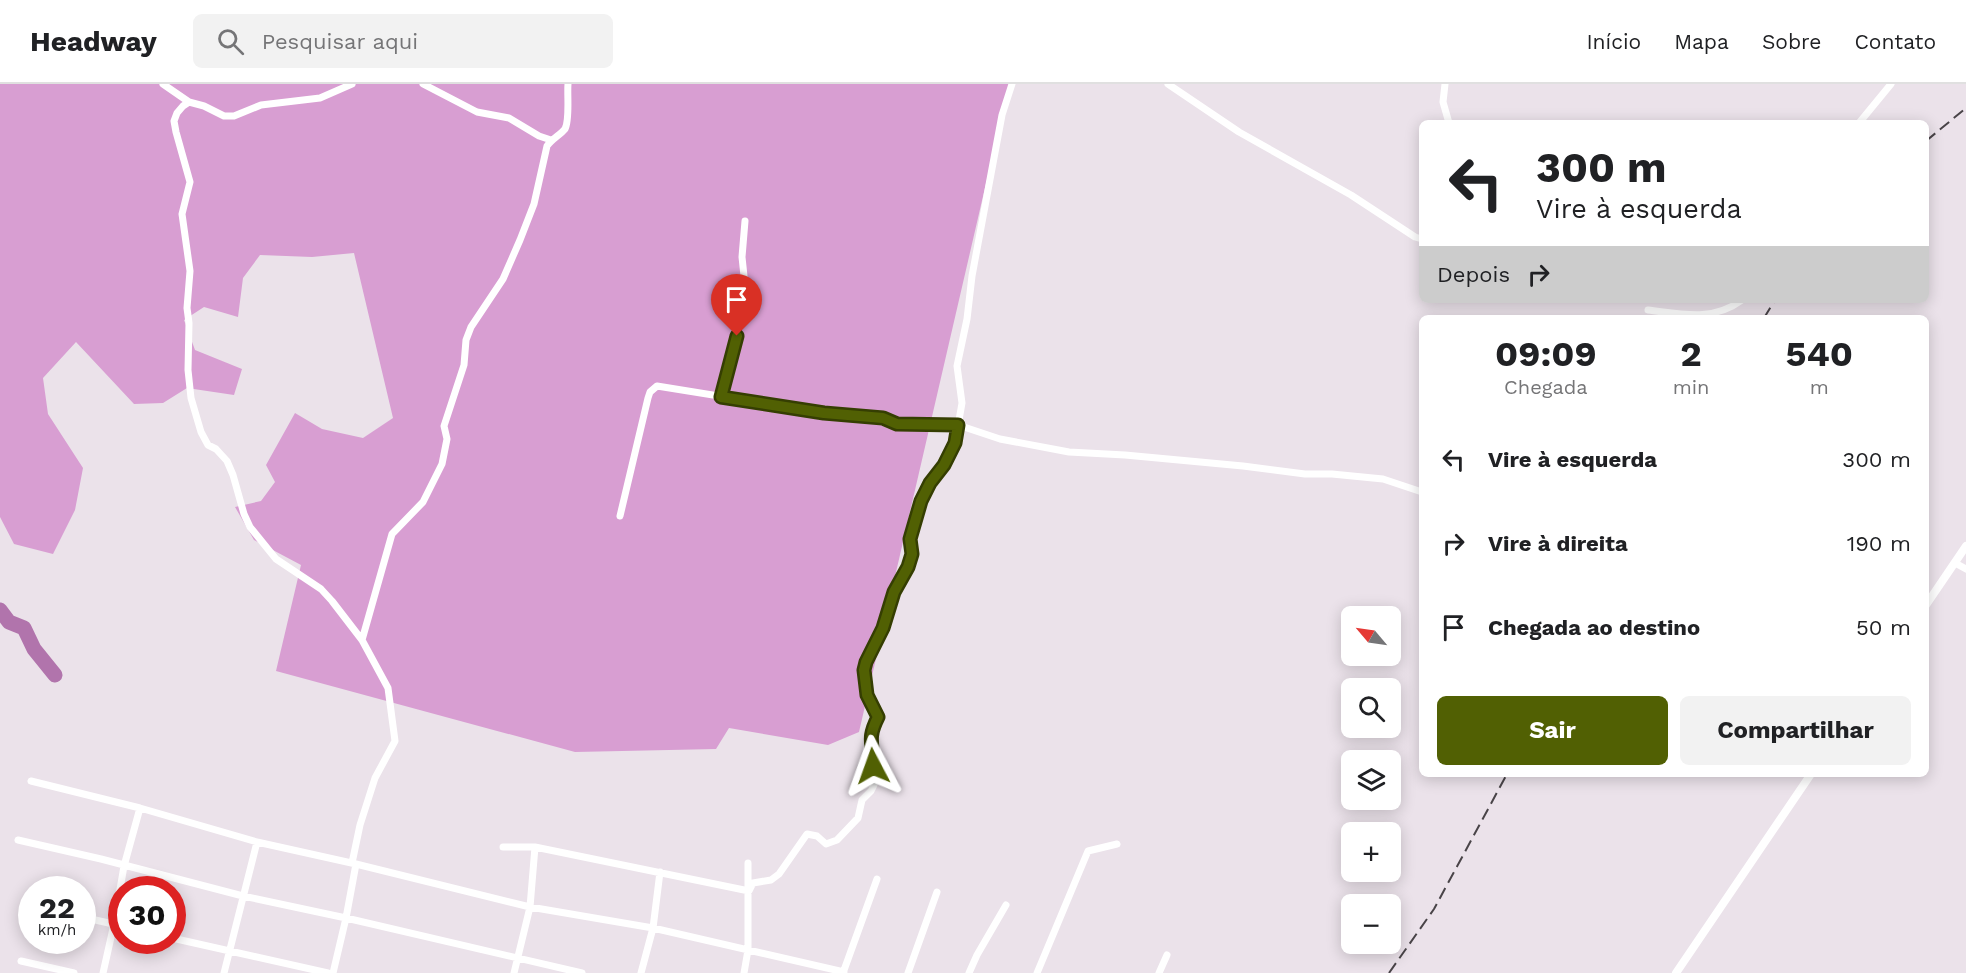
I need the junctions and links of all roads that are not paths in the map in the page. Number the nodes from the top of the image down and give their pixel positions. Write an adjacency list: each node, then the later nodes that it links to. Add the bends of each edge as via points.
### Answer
1 (163, 84): 9 (street)
2 (352, 84): 9 (street, via 320,98 261,105 234,116)
3 (423, 84): 12 (street, via 477,112 509,118)
4 (568, 84): 12 (street, via 567,124)
5 (1012, 84): 20 (street, via 1002,115 957,366 962,403)
6 (1168, 84): 14 (street, via 1239,132)
7 (1445, 84): 10 (street, via 1443,102)
8 (1892, 84): 11 (street)
9 (189, 102): 27 (street, via 174,121 190,182 182,214 190,271 188,370 191,399 201,432 208,445 227,461 250,527 276,559 321,589)
10 (1448, 120)
11 (1862, 120)
12 (551, 140): 27 (street, via 520,240 503,279 466,340 464,365 444,426 447,439 442,464 423,502 392,534)
13 (745, 220): 19 (street, via 742,257 746,296)
14 (1419, 238)
15 (1738, 303): 18 (street, via 1728,310)
16 (1648, 310): 17 (street)
17 (1690, 315)
18 (1703, 315)
19 (721, 397): 20 (street, via 883,418 897,424); 22 (street, via 657,386 650,392)
20 (958, 425): 21 (street, via 1000,439 1069,452 1383,479); 42 (street, via 948,458 921,501 910,539 912,554 908,567 894,592 864,670 867,695 878,717 870,741 874,785 862,800 858,818 837,840 826,844 807,834 779,874 771,880 753,883)
21 (1419, 491)
22 (620, 516)
23 (1966, 546): 24 (street)
24 (1955, 563): 25 (street); 26 (street)
25 (1966, 569)
26 (1929, 601)
27 (362, 640): 36 (street, via 388,688 395,741 375,778 360,825)
28 (1809, 777): 70 (street)
29 (31, 781): 30 (street)
30 (140, 808): 32 (street); 38 (street)
31 (18, 840): 38 (street)
32 (257, 842): 36 (street); 44 (street)
33 (1117, 844): 68 (street, via 1088,851)
34 (502, 847): 35 (street)
35 (535, 847): 39 (street); 46 (street)
36 (354, 863): 46 (street); 47 (street)
37 (748, 863): 42 (street)
38 (124, 866): 40 (street); 44 (street)
39 (660, 872): 42 (street); 48 (street)
40 (123, 876)
41 (877, 879): 65 (street)
42 (749, 891): 50 (street)
43 (937, 892): 66 (street)
44 (243, 896): 47 (street); 51 (street)
45 (1006, 905): 67 (street)
46 (530, 907): 48 (street); 54 (street)
47 (346, 918): 54 (street); 60 (street)
48 (653, 928): 50 (street); 63 (street)
49 (186, 941): 51 (street)
50 (748, 950): 64 (street); 65 (street)
51 (229, 951): 58 (street); 59 (street)
52 (109, 954): 57 (street)
53 (1167, 955): 69 (street)
54 (518, 959): 61 (street); 62 (street)
55 (21, 961): 56 (street)
56 (74, 973)
57 (103, 973)
58 (224, 973)
59 (328, 973)
60 (333, 973)
61 (514, 973)
62 (582, 973)
63 (641, 973)
64 (744, 973)
65 (843, 973)
66 (908, 973)
67 (969, 973)
68 (1037, 973)
69 (1159, 973)
70 (1676, 973)

